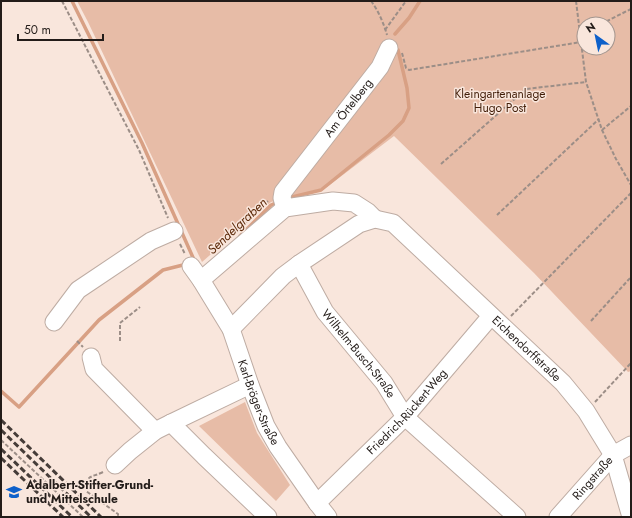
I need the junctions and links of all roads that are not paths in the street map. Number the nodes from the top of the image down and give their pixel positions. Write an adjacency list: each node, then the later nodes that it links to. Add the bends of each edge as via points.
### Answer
1 (396, 51): 2 (street, Am Örtelberg, via 380,67 283,192)
2 (283, 203): 3 (street, Eichendorffstraße, via 354,203); 7 (street)
3 (375, 219): 6 (street, via 358,224); 8 (street, Eichendorffstraße, via 393,223)
4 (174, 232): 9 (street, via 151,241 78,290)
5 (189, 263): 7 (street, Karl-Bröger-Straße)
6 (299, 264): 10 (street, via 283,276); 13 (street, Wilhelm-Busch-Straße, via 325,312 384,383)
7 (201, 280): 10 (street, Karl-Bröger-Straße)
8 (496, 320): 13 (street, Friedrich-Rückert-Weg); 17 (street, Eichendorffstraße, via 563,383 586,411)
9 (54, 322)
10 (230, 329): 12 (street, Karl-Bröger-Straße)
11 (86, 351): 15 (street, via 94,369)
12 (250, 385): 14 (street); 19 (street, Karl-Bröger-Straße, via 266,426)
13 (405, 417): 19 (street, Friedrich-Rückert-Weg); 22 (street, Wilhelm-Busch-Straße)
14 (171, 423): 15 (street); 20 (street)
15 (155, 431): 18 (street)
16 (631, 445): 17 (street, Ringstraße)
17 (613, 455): 23 (street, Ringstraße); 24 (street, Eichendorffstraße)
18 (115, 465)
19 (317, 503): 21 (street, Karl-Bröger-Straße)
20 (268, 517)
21 (328, 517)
22 (517, 517)
23 (558, 517)
24 (631, 517)

